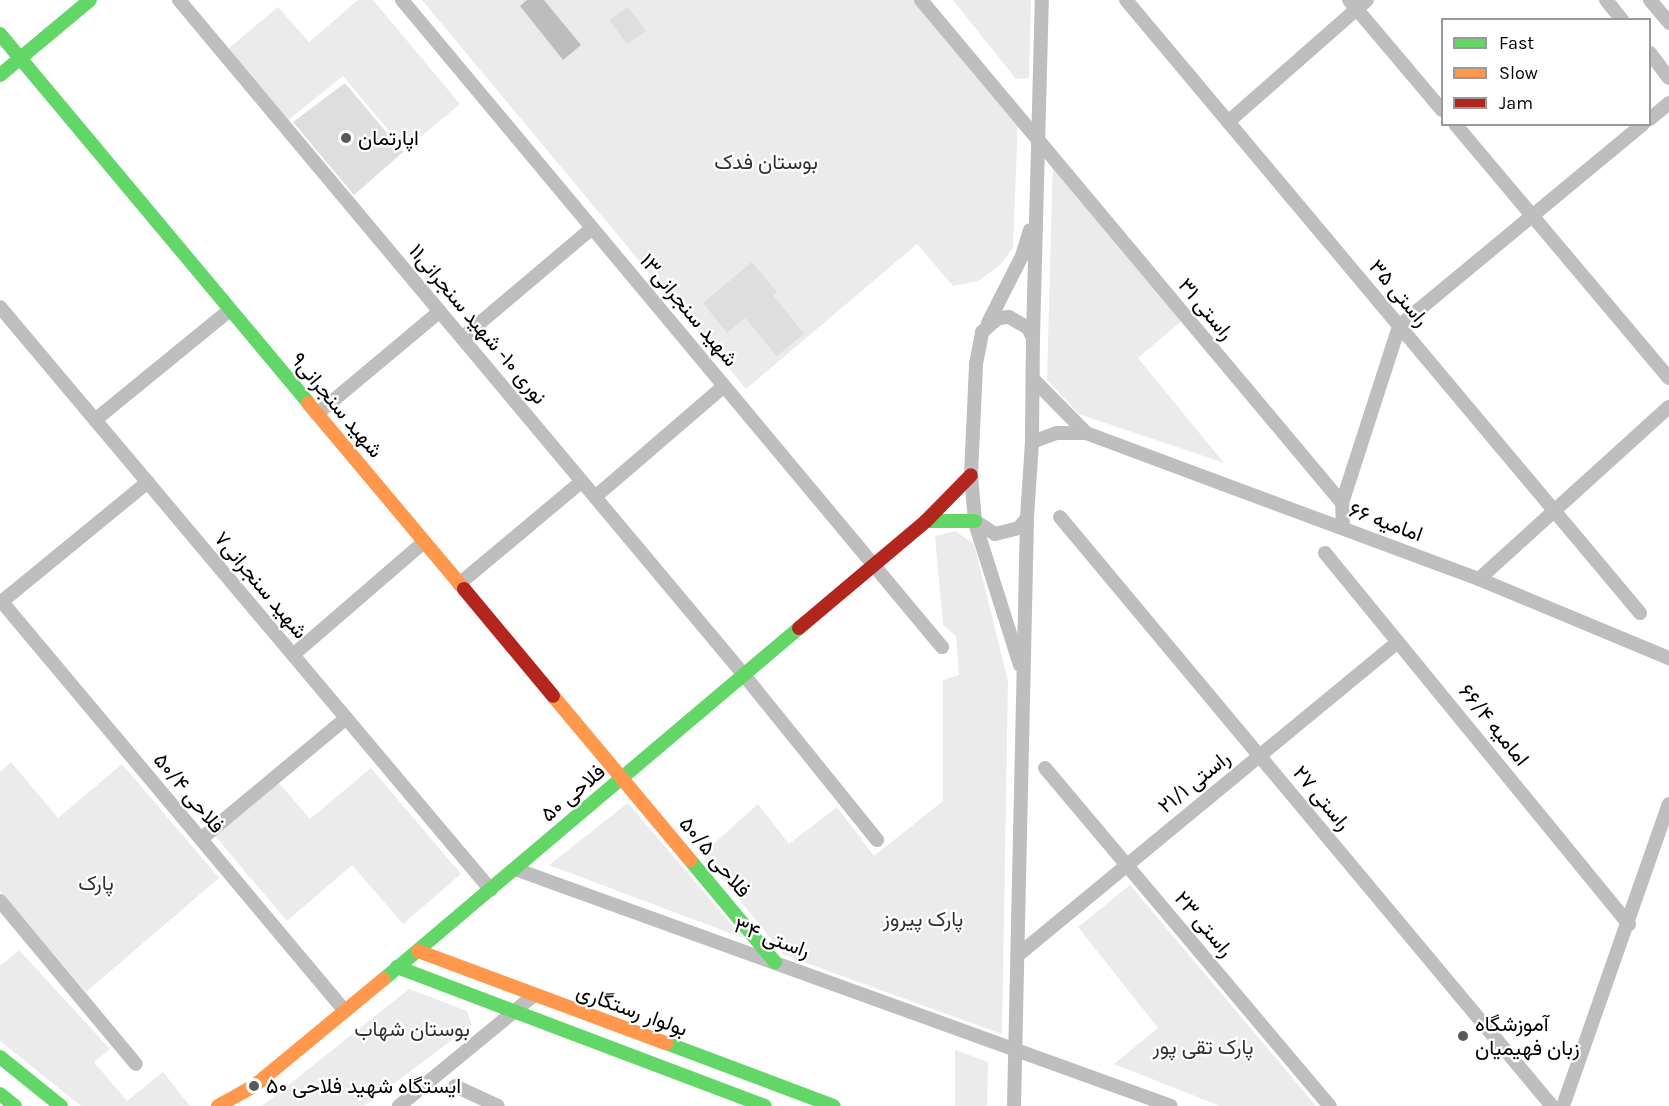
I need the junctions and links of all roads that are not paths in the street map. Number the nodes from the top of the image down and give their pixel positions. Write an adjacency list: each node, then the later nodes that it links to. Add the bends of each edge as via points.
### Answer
1 (90, 0): 14 (street)
2 (179, 0): 29 (street, نوری ۱۰- شهید سنجرانی۱۱)
3 (402, 0): 26 (street, شهید سنجرانی۱۳)
4 (921, 0): 23 (street, راستی ۳۱)
5 (1042, 0): 23 (street)
6 (1126, 0): 20 (street, راستی ۳۵)
7 (1606, 0): 10 (street)
8 (1650, 0): 11 (street)
9 (1358, 3): 18 (street); 20 (street)
10 (1620, 18)
11 (1669, 23)
12 (0, 34): 14 (street, شهید سنجرانی۹)
13 (1651, 54): 16 (street)
14 (20, 58): 15 (street); 28 (street, شهید سنجرانی۹)
15 (0, 75)
16 (1669, 78)
17 (1669, 103): 19 (street)
18 (1441, 107)
19 (1651, 118)
20 (1228, 122): 31 (street, راستی ۳۵)
21 (1457, 126): 25 (street)
22 (1641, 126): 25 (street)
23 (1039, 141): 24 (street); 46 (street, راستی ۳۱)
24 (1036, 210): 30 (street, via 1022,256); 33 (street)
25 (1532, 216): 31 (street); 34 (street)
26 (592, 228): 32 (street); 36 (street, شهید سنجرانی۱۳)
27 (0, 307): 39 (street, شهید سنجرانی۷)
28 (230, 310): 38 (street, شهید سنجرانی۹); 39 (street)
29 (440, 311): 32 (street, نوری ۱۰- شهید سنجرانی۱۱); 38 (street)
30 (988, 323): 33 (street, via 1009,317 1028,327); 42 (street, via 982,332 976,364)
31 (1399, 326): 46 (street); 47 (street, راستی ۳۵)
32 (462, 338): 43 (street, نوری ۱۰- شهید سنجرانی۱۱)
33 (1032, 338): 35 (street)
34 (1669, 378)
35 (1034, 380): 40 (street); 41 (street)
36 (724, 386): 45 (street); 55 (street, شهید سنجرانی۱۳)
37 (1669, 407): 47 (street)
38 (317, 414): 53 (street, شهید سنجرانی۹)
39 (95, 420): 44 (street, شهید سنجرانی۷)
40 (1086, 433): 41 (street, via 1057,433); 52 (street, امامیه ۶۶)
41 (1032, 442): 49 (street)
42 (971, 475): 50 (street, فلاحی ۵۰); 51 (street)
43 (582, 481): 45 (street, نوری ۱۰- شهید سنجرانی۱۱); 57 (street)
44 (148, 482): 58 (street); 62 (street, شهید سنجرانی۷)
45 (595, 497): 64 (street, نوری ۱۰- شهید سنجرانی۱۱)
46 (1342, 503): 52 (street)
47 (1556, 512): 56 (street); 59 (street, راستی ۳۵)
48 (1060, 517): 67 (street, راستی ۲۷)
49 (1027, 518): 51 (street, via 1008,533 995,534); 65 (street)
50 (926, 521): 51 (street); 55 (street, فلاحی ۵۰)
51 (975, 521): 65 (street)
52 (1343, 528): 56 (street, امامیه ۶۶)
53 (424, 542): 57 (street, شهید سنجرانی۹); 62 (street)
54 (1325, 553): 60 (street, امامیه ۶۶/۴)
55 (874, 565): 61 (street, شهید سنجرانی۱۳); 64 (street, فلاحی ۵۰)
56 (1479, 579): 63 (street, امامیه ۶۶)
57 (459, 584): 69 (street, شهید سنجرانی۹)
58 (1, 603): 71 (street, فلاحی ۵۰/۴)
59 (1640, 613)
60 (1398, 642): 67 (street, راستی ۲۱/۱); 77 (street, امامیه ۶۶/۴)
61 (942, 647)
62 (293, 655): 66 (street, شهید سنجرانی۷)
63 (1669, 658)
64 (744, 675): 69 (street, فلاحی ۵۰); 72 (street, نوری ۱۰- شهید سنجرانی۱۱)
65 (1024, 677): 79 (street)
66 (346, 718): 71 (street); 75 (street, شهید سنجرانی۷)
67 (1259, 756): 73 (street, راستی ۲۱/۱); 102 (street, راستی ۲۷)
68 (1045, 768): 73 (street, راستی ۲۳)
69 (622, 779): 74 (street, فلاحی ۵۰); 80 (street, فلاحی ۵۰/۵)
70 (1669, 804): 77 (street)
71 (201, 839): 83 (street, فلاحی ۵۰/۴)
72 (877, 840)
73 (1127, 865): 79 (street, راستی ۲۱/۱); 101 (street, راستی ۲۳)
74 (515, 869): 75 (street, فلاحی ۵۰); 80 (street, راستی ۳۴)
75 (490, 890): 78 (street, فلاحی ۵۰)
76 (0, 901): 87 (street)
77 (1629, 924): 103 (street)
78 (418, 951): 81 (street, فلاحی ۵۰); 82 (street, بولوار رستگاری)
79 (1018, 955): 85 (street)
80 (775, 962): 85 (street, راستی ۳۴)
81 (397, 968): 83 (street, فلاحی ۵۰); 84 (street, بولوار رستگاری)
82 (533, 996): 84 (street); 98 (street, بولوار رستگاری)
83 (345, 1011): 89 (street, فلاحی ۵۰)
84 (513, 1012): 95 (street); 97 (street, بولوار رستگاری)
85 (1015, 1048): 99 (street); 100 (street, راستی ۳۴)
86 (0, 1057): 92 (street)
87 (135, 1064)
88 (455, 1086): 96 (street)
89 (244, 1093): 93 (street, فلاحی ۵۰); 94 (street, فلاحی ۵۰)
90 (0, 1094): 91 (street)
91 (15, 1106)
92 (61, 1106)
93 (218, 1106)
94 (236, 1106)
95 (399, 1106)
96 (498, 1106)
97 (765, 1106)
98 (834, 1106)
99 (1014, 1106)
100 (1171, 1106)
101 (1330, 1106)
102 (1552, 1106)
103 (1563, 1106)

